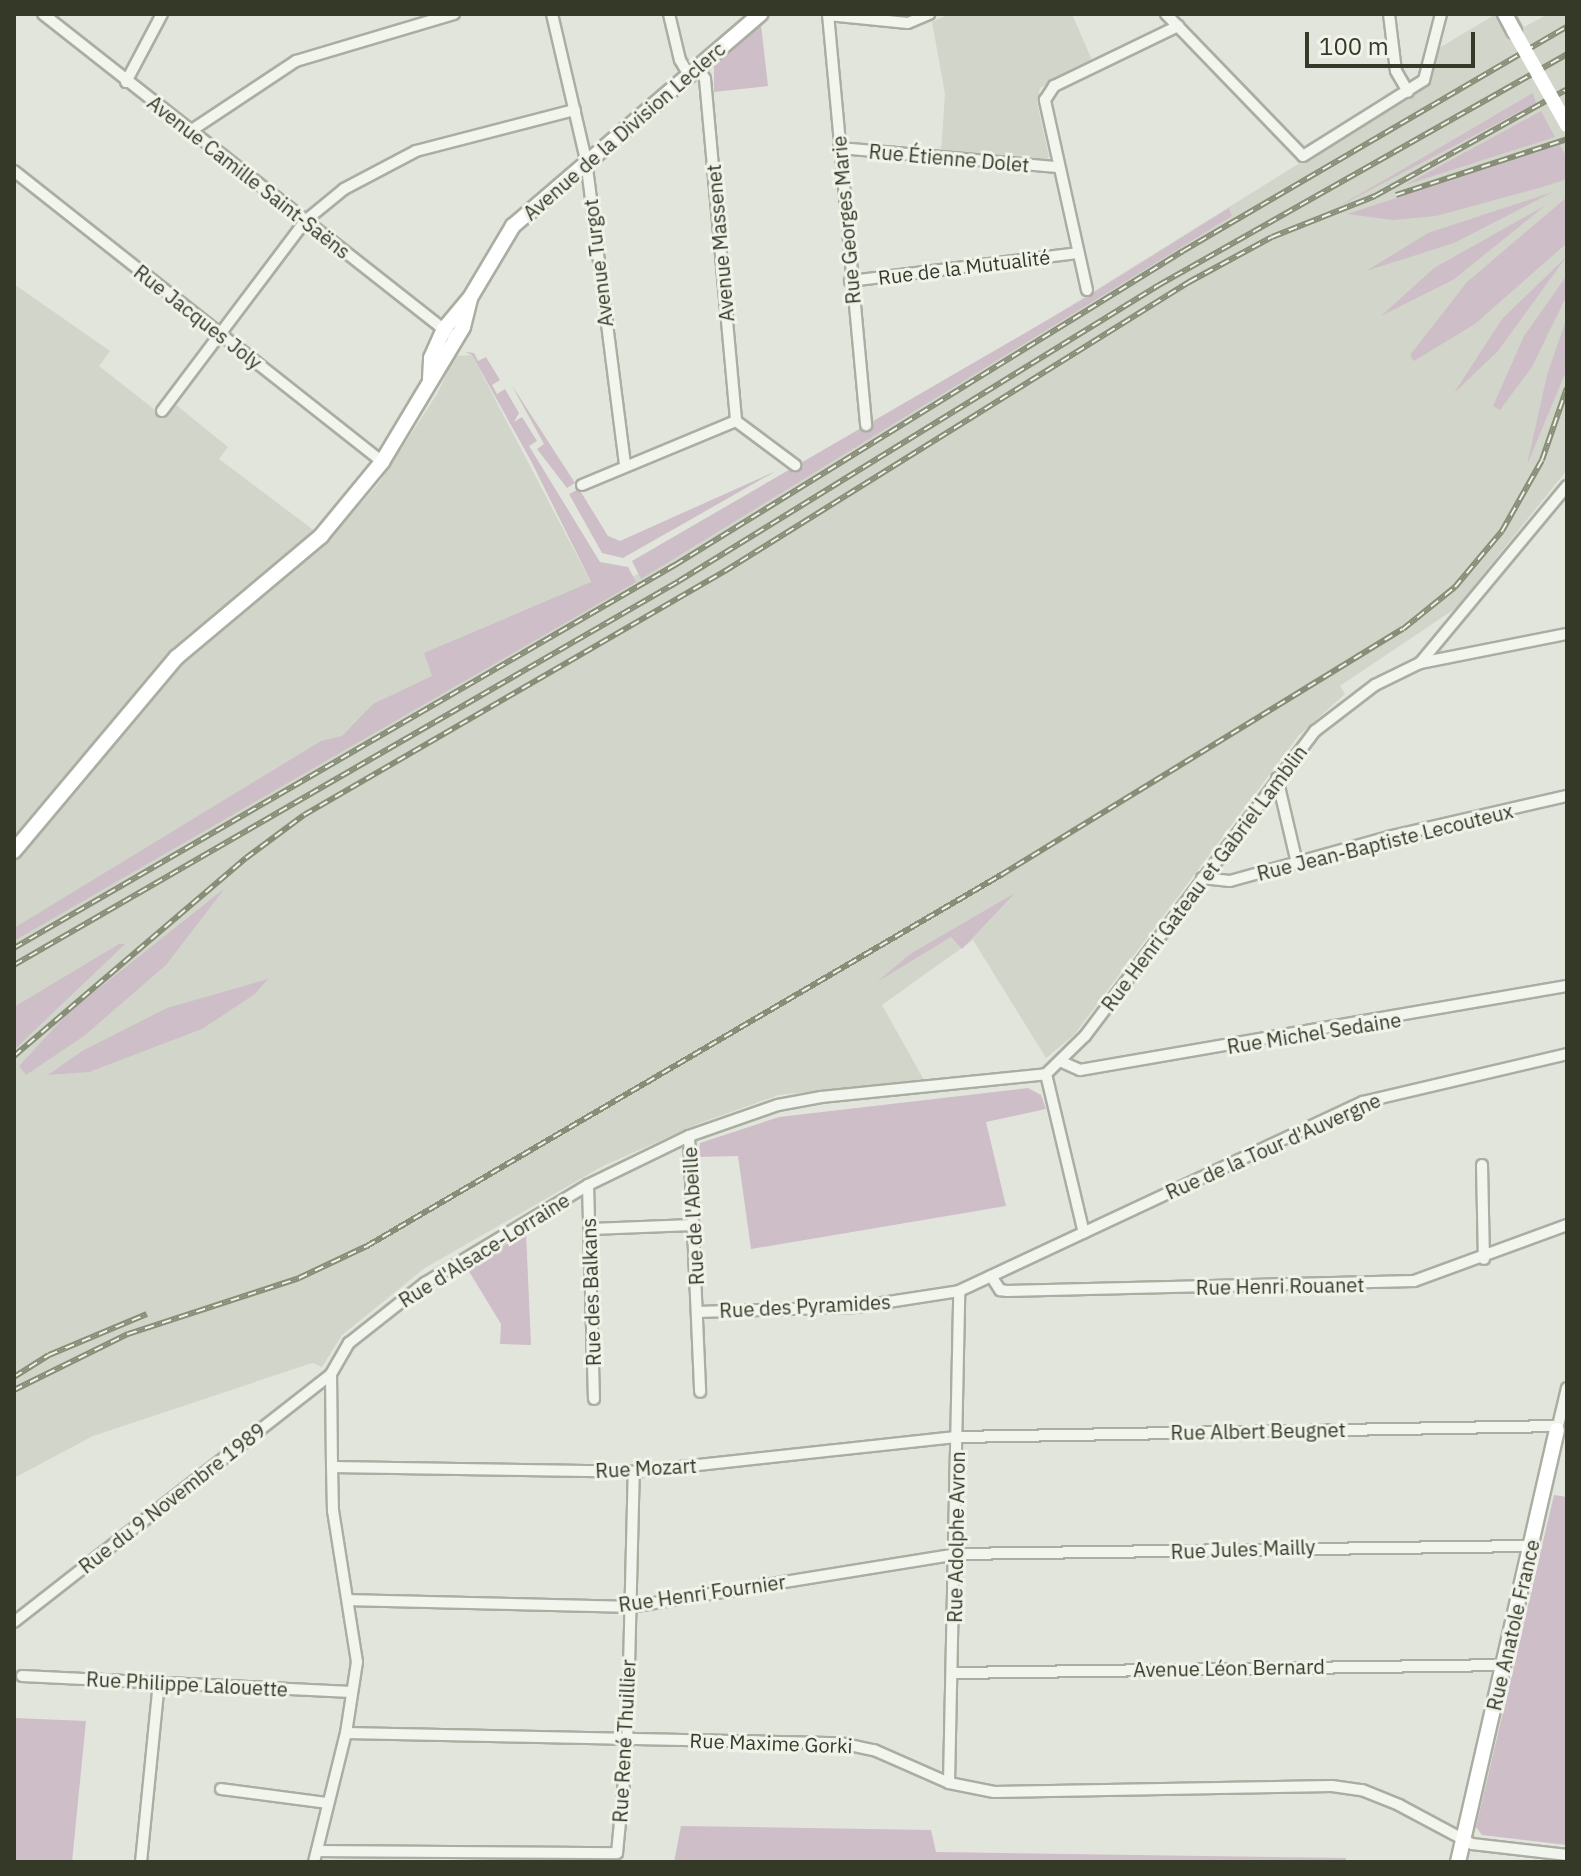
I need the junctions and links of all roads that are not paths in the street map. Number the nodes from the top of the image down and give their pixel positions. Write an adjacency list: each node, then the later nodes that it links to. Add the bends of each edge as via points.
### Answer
1 (43, 14): 15 (street, Avenue Camille Saint-Saëns)
2 (162, 14): 15 (street)
3 (454, 14): 19 (street, via 296,61)
4 (552, 14): 17 (street, Avenue Turgot)
5 (669, 14): 14 (street, Avenue Massenet, via 680,60)
6 (760, 14): 14 (street, Avenue de la Division Leclerc)
7 (828, 14): 8 (street, via 908,23); 20 (street, Rue Georges Marie)
8 (929, 14)
9 (1166, 14): 13 (street)
10 (1389, 14): 16 (street, via 1396,71)
11 (1441, 14): 16 (street, via 1424,80)
12 (1505, 14): 18 (street, bridge)
13 (1178, 26): 16 (street, via 1303,156); 22 (street, via 1048,91 1045,100)
14 (694, 71): 21 (street, Avenue de la Division Leclerc); 34 (street, Avenue Massenet, via 705,79)
15 (126, 82): 19 (street, Avenue Camille Saint-Saëns)
16 (1408, 92)
17 (575, 110): 21 (street, Avenue Turgot); 24 (street, via 416,151 344,189)
18 (1567, 125)
19 (192, 130): 24 (street, Avenue Camille Saint-Saëns)
20 (839, 148): 22 (street, Rue Étienne Dolet); 26 (street, Rue Georges Marie)
21 (586, 160): 28 (street, Avenue de la Division Leclerc, via 513,226); 38 (street, Avenue Turgot)
22 (1058, 167): 25 (street)
23 (14, 171): 30 (street, Rue Jacques Joly)
24 (305, 221): 29 (street, Avenue Camille Saint-Saëns); 30 (street)
25 (1078, 253): 26 (street, Rue de la Mutualité); 27 (street)
26 (850, 281): 35 (street, Rue Georges Marie)
27 (1087, 290)
28 (470, 298): 29 (street); 31 (street, Avenue de la Division Leclerc)
29 (444, 329): 31 (street, Avenue Camille Saint-Saëns); 32 (street, via 431,358)
30 (219, 333): 33 (street); 36 (street, Rue Jacques Joly)
31 (456, 339): 32 (street, Avenue de la Division Leclerc)
32 (430, 379): 36 (street, Avenue de la Division Leclerc)
33 (162, 411)
34 (736, 421): 37 (street); 38 (street)
35 (866, 425)
36 (382, 462): 45 (street, Avenue de la Division Leclerc, via 321,536 177,657)
37 (795, 465)
38 (625, 466): 39 (street)
39 (582, 485)
40 (1567, 486): 42 (street, Rue Henri Gateau et Gabriel Lamblin)
41 (1567, 634): 42 (street)
42 (1420, 663): 43 (street, Rue Henri Gateau et Gabriel Lamblin, via 1337,712)
43 (1277, 778): 46 (street); 47 (street, Rue Henri Gateau et Gabriel Lamblin)
44 (1567, 796): 46 (street, Rue Jean-Baptiste Lecouteux)
45 (14, 851)
46 (1297, 863): 47 (street, Rue Jean-Baptiste Lecouteux, via 1230,881)
47 (1202, 878): 50 (street, Rue Henri Gateau et Gabriel Lamblin)
48 (1567, 986): 50 (street, Rue Michel Sedaine, via 1080,1070)
49 (1567, 1054): 58 (street, Rue de la Tour d'Auvergne, via 1363,1102)
50 (1062, 1062): 51 (street, Rue Henri Gateau et Gabriel Lamblin)
51 (1046, 1074): 52 (street, Rue d'Alsace-Lorraine, via 821,1097 778,1105); 58 (street)
52 (689, 1136): 54 (street, Rue d'Alsace-Lorraine); 55 (street, Rue de l'Abeille)
53 (1482, 1165): 59 (street)
54 (588, 1185): 57 (street, Rue des Balkans); 63 (street, Rue d'Alsace-Lorraine, via 391,1307 349,1343)
55 (694, 1225): 57 (street); 62 (street, Rue de l'Abeille)
56 (1567, 1225): 59 (street, Rue Henri Rouanet)
57 (590, 1229): 66 (street, Rue des Balkans)
58 (1084, 1233): 60 (street, Rue de la Tour d'Auvergne)
59 (1484, 1259): 60 (street, Rue Henri Rouanet, via 1414,1281 1371,1284 1007,1291 1000,1290)
60 (991, 1276): 61 (street, Rue des Pyramides)
61 (959, 1291): 62 (street, Rue des Pyramides, via 856,1307); 68 (street, Rue Adolphe Avron)
62 (697, 1312): 65 (street, Rue de l'Abeille)
63 (331, 1374): 69 (street); 75 (street, Rue du 9 Novembre 1989)
64 (1567, 1388): 67 (street, Rue Anatole France)
65 (700, 1392)
66 (594, 1399)
67 (1558, 1428): 68 (street, Rue Albert Beugnet); 71 (street, Rue Anatole France)
68 (958, 1437): 70 (street, Rue Mozart); 72 (street, Rue Adolphe Avron)
69 (332, 1467): 70 (street, Rue Mozart); 73 (street, via 333,1511)
70 (634, 1472): 74 (street, Rue René Thuillier)
71 (1531, 1546): 72 (street, Rue Jules Mailly); 76 (street, Rue Anatole France)
72 (956, 1554): 74 (street, Rue Henri Fournier); 77 (street, Rue Adolphe Avron)
73 (350, 1600): 74 (street, Rue Henri Fournier); 80 (street, via 358,1651)
74 (630, 1607): 82 (street, Rue René Thuillier)
75 (14, 1622)
76 (1503, 1665): 77 (street, Avenue Léon Bernard); 86 (street, Rue Anatole France)
77 (954, 1673): 83 (street, Rue Adolphe Avron)
78 (22, 1676): 79 (street, Rue Philippe Lalouette)
79 (159, 1682): 80 (street, Rue Philippe Lalouette); 89 (street)
80 (352, 1692): 81 (street)
81 (346, 1733): 82 (street, Rue Maxime Gorki); 85 (street)
82 (626, 1740): 83 (street, Rue Maxime Gorki, via 856,1745); 88 (street, Rue René Thuillier, via 619,1848 613,1855)
83 (949, 1783): 86 (street, Rue Maxime Gorki, via 994,1792 1332,1786 1362,1790)
84 (221, 1789): 85 (street)
85 (327, 1803): 88 (street)
86 (1463, 1839): 87 (street, Rue Maxime Gorki); 90 (street, Rue Anatole France)
87 (1567, 1855)
88 (316, 1856)
89 (141, 1862)
90 (1458, 1862)

